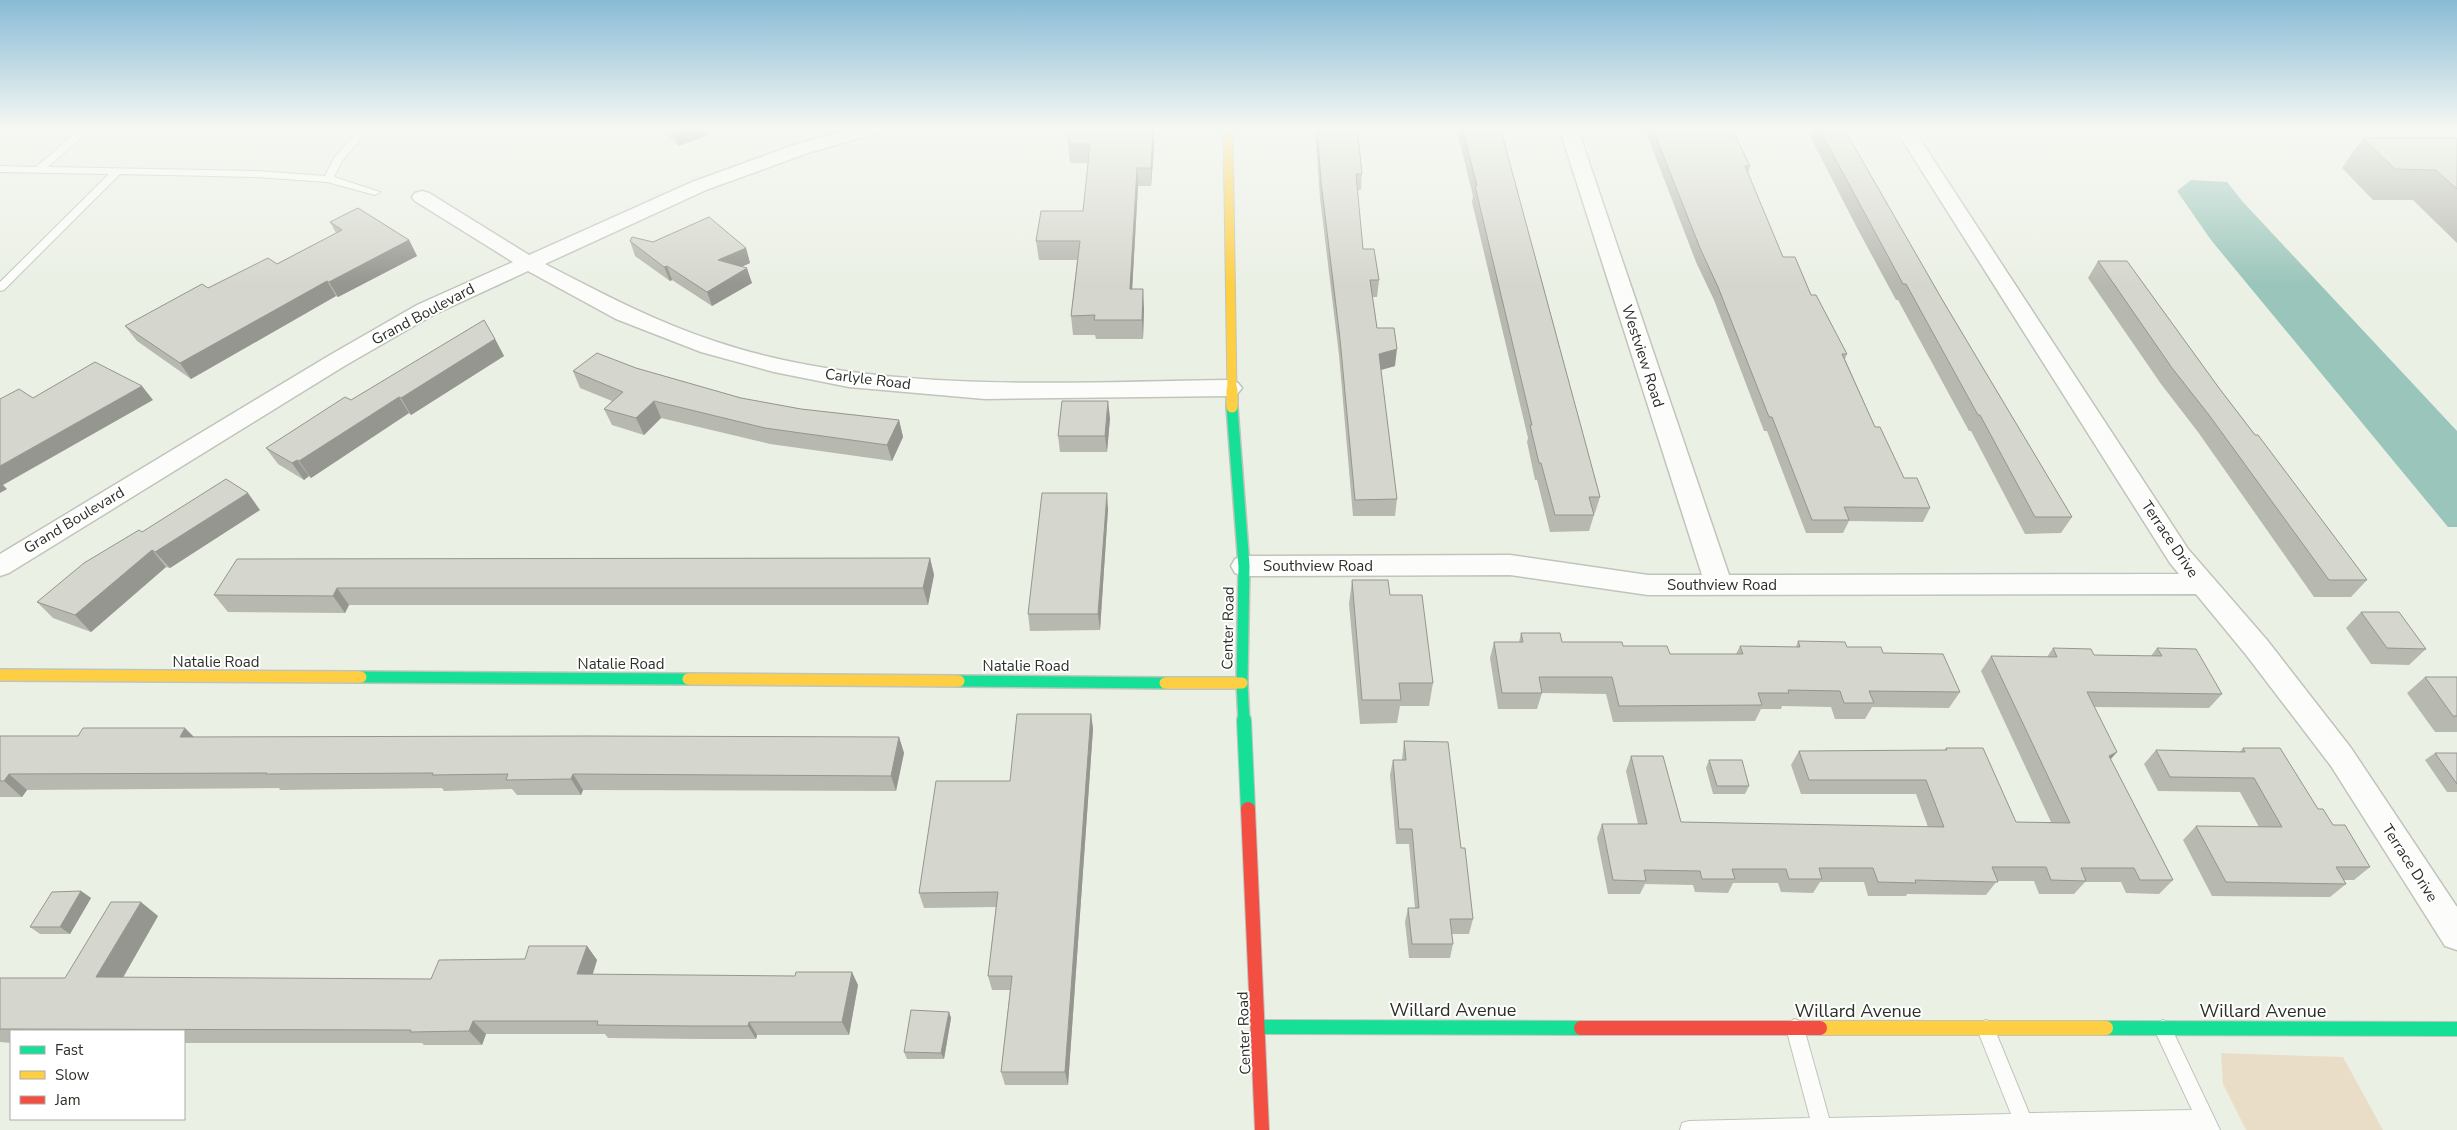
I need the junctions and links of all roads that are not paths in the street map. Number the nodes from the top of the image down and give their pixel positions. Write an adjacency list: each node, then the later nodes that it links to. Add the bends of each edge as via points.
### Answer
1 (109, 180): 10 (lane)
2 (331, 180): 7 (lane)
3 (713, 180): 9 (street, Grand Boulevard)
4 (1228, 180): 11 (street, Center Road)
5 (1586, 180): 15 (street, Westview Road)
6 (1937, 180): 14 (street, Terrace Drive, via 2179,556)
7 (375, 192)
8 (422, 198): 9 (street)
9 (528, 263): 11 (street, Carlyle Road, via 624,314 710,347 774,365 849,379 985,390); 12 (street, Grand Boulevard, via 424,310)
10 (0, 288)
11 (1230, 388): 13 (street, Center Road)
12 (0, 566)
13 (1244, 566): 15 (street, Southview Road, via 1510,565 1598,580 1648,585); 17 (street, Center Road)
14 (2201, 584): 15 (street, Southview Road); 18 (street, Terrace Drive, via 2257,648 2341,757)
15 (1719, 586)
16 (0, 676): 17 (street, Natalie Road)
17 (1242, 683): 19 (street, Center Road)
18 (2457, 935)
19 (1259, 1027): 20 (street, Willard Avenue); 27 (street, Center Road)
20 (1794, 1028): 21 (street, Willard Avenue); 26 (lane)
21 (1986, 1028): 22 (street, Willard Avenue); 24 (lane)
22 (2163, 1028): 23 (street, Willard Avenue); 25 (lane)
23 (2457, 1029)
24 (2017, 1125): 25 (lane); 26 (lane)
25 (2208, 1125)
26 (1822, 1127): 28 (lane)
27 (1262, 1130)
28 (1689, 1130)

